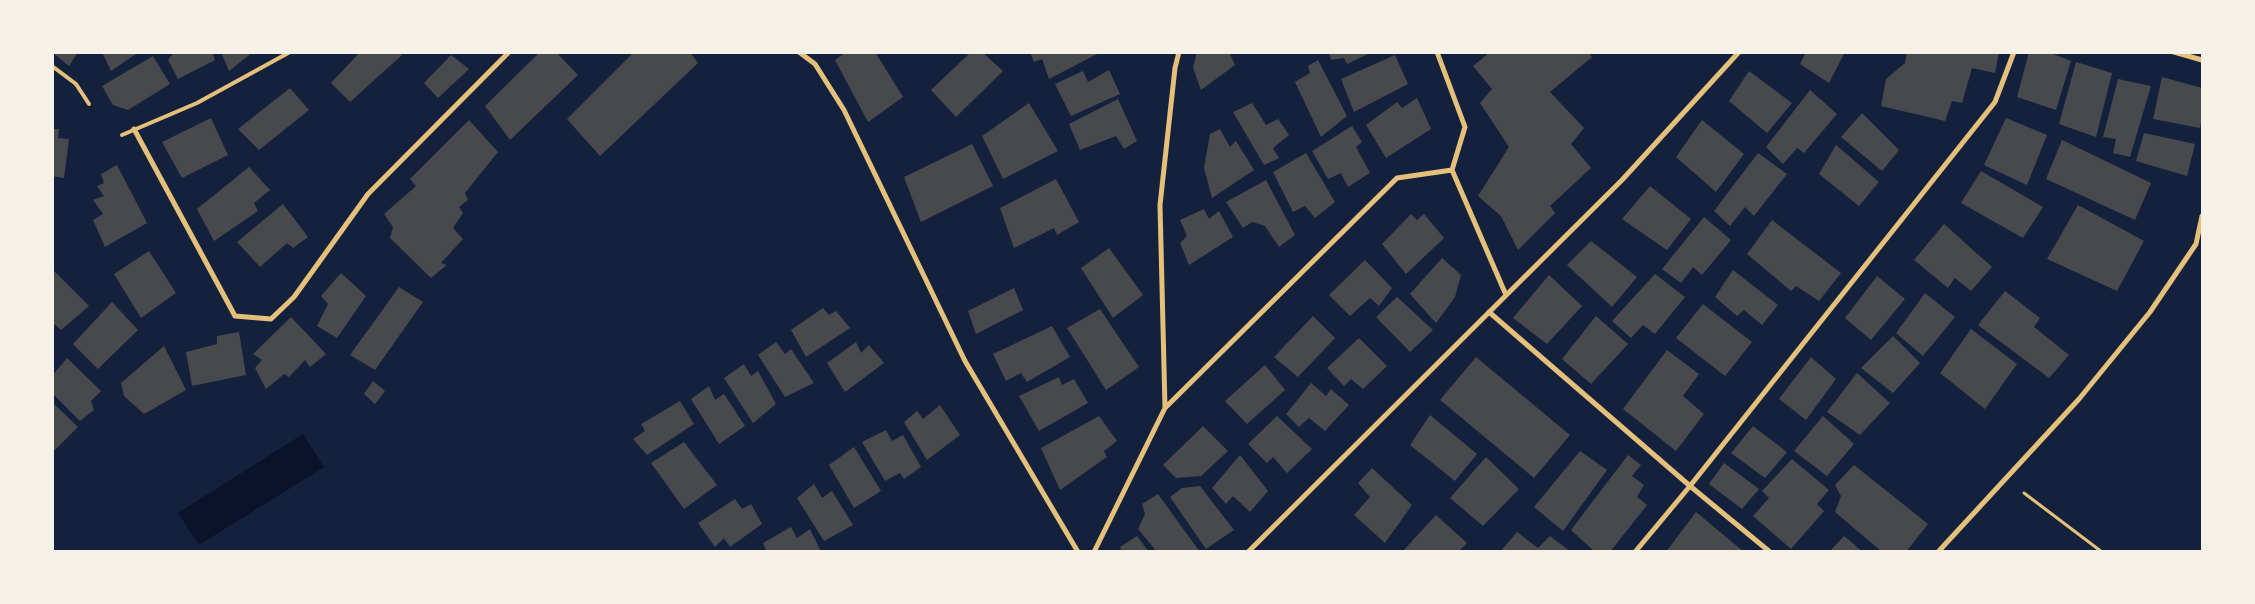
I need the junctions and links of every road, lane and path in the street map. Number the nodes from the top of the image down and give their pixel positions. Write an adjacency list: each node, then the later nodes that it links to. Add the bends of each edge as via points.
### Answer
1 (290, 52): 12 (lane, via 197,103)
2 (509, 52): 12 (street, via 368,194 294,297 271,319 235,316)
3 (799, 52): 21 (street, via 815,64 844,110 965,361)
4 (1179, 52): 18 (street, via 1160,205)
5 (1436, 52): 14 (street, via 1465,127)
6 (1739, 52): 16 (street, via 1622,180)
7 (2014, 52): 20 (street, via 1995,102)
8 (2174, 52): 9 (street)
9 (2202, 60)
10 (52, 66): 11 (lane, via 76,84)
11 (89, 104)
12 (134, 129): 13 (lane)
13 (122, 135)
14 (1452, 170): 16 (street); 18 (street, via 1396,178)
15 (2202, 216): 19 (street, via 2196,244 2150,312 2079,400)
16 (1506, 295): 17 (street)
17 (1489, 312): 20 (street); 23 (street)
18 (1164, 408): 22 (street)
19 (2005, 479): 26 (street); 27 (path)
20 (1690, 486): 24 (street); 25 (street)
21 (1078, 552)
22 (1094, 552)
23 (1248, 552)
24 (1635, 552)
25 (1770, 552)
26 (1938, 552)
27 (2102, 552)

